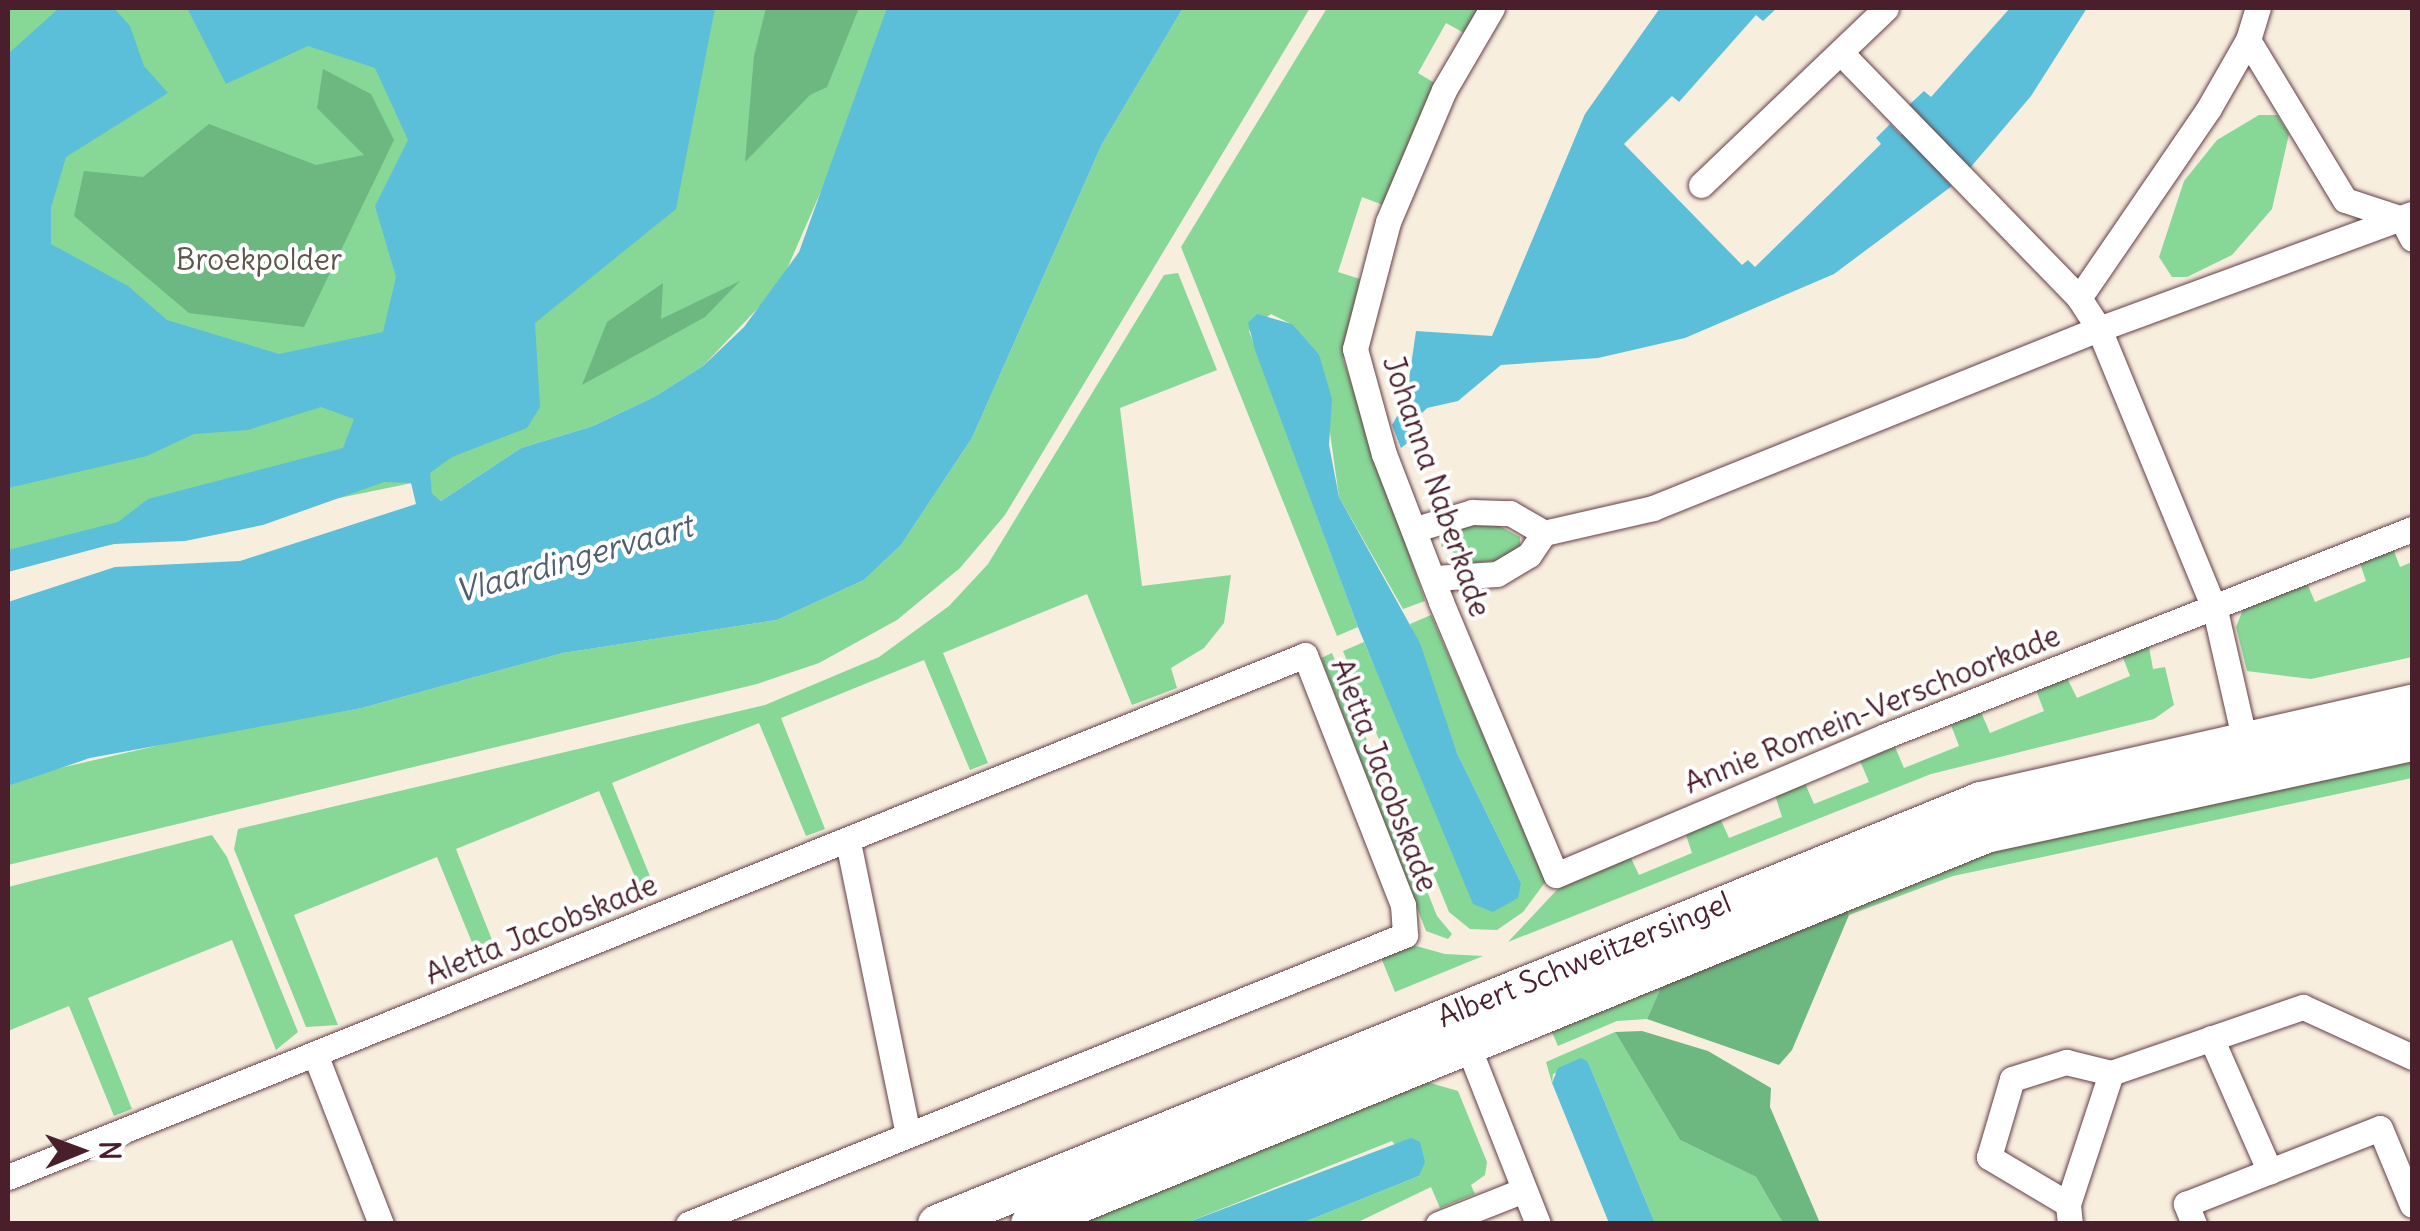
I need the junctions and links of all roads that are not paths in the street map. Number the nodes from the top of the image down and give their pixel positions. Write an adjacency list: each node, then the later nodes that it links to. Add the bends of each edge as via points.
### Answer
1 (1492, 8): 10 (street, Johanna Naberkade, via 1444,90 1388,222 1355,349 1384,454)
2 (1886, 8): 5 (street)
3 (2258, 8): 4 (street)
4 (2248, 40): 7 (street, via 2346,200); 8 (street)
5 (1841, 53): 6 (street); 8 (street)
6 (1701, 185)
7 (2409, 224): 9 (street)
8 (2079, 298): 9 (street)
9 (2099, 329): 12 (street, via 1653,508); 14 (street)
10 (1416, 529): 12 (street, via 1472,512 1510,514); 13 (street, Johanna Naberkade)
11 (2412, 529): 14 (street, Annie Romein-Verschoorkade)
12 (1544, 533): 13 (street, via 1529,556 1497,574)
13 (1434, 578): 20 (street, Johanna Naberkade)
14 (2214, 610): 16 (street); 20 (street, Annie Romein-Verschoorkade, via 1885,736)
15 (2412, 704): 16 (street, Albert Schweitzersingel)
16 (2245, 737): 18 (street); 21 (street, Albert Schweitzersingel, via 1981,801)
17 (2412, 742): 18 (street, Albert Schweitzersingel)
18 (2253, 774): 23 (street, Albert Schweitzersingel, via 1986,834)
19 (848, 842): 24 (street, Aletta Jacobskade); 27 (street); 27 (street, Aletta Jacobskade, via 1305,656 1403,904 1406,935)
20 (1556, 875)
21 (1454, 1013): 23 (street); 35 (street, Albert Schweitzersingel)
22 (2212, 1038): 25 (street, via 2303,1007); 26 (street); 28 (street)
23 (1468, 1048): 30 (street); 36 (street, Albert Schweitzersingel)
24 (314, 1054): 29 (street, Aletta Jacobskade); 33 (street)
25 (2412, 1056)
26 (2111, 1073): 32 (street); 32 (street, via 2066,1062 2012,1078 1988,1156)
27 (908, 1134): 34 (street, Aletta Jacobskade)
28 (2270, 1172): 31 (street, via 2380,1128); 39 (street, via 2186,1204)
29 (8, 1177)
30 (1524, 1190): 37 (street); 38 (street)
31 (2412, 1205)
32 (2069, 1214)
33 (381, 1224)
34 (688, 1224)
35 (937, 1224)
36 (1030, 1224)
37 (1438, 1224)
38 (1538, 1224)
39 (2194, 1224)

